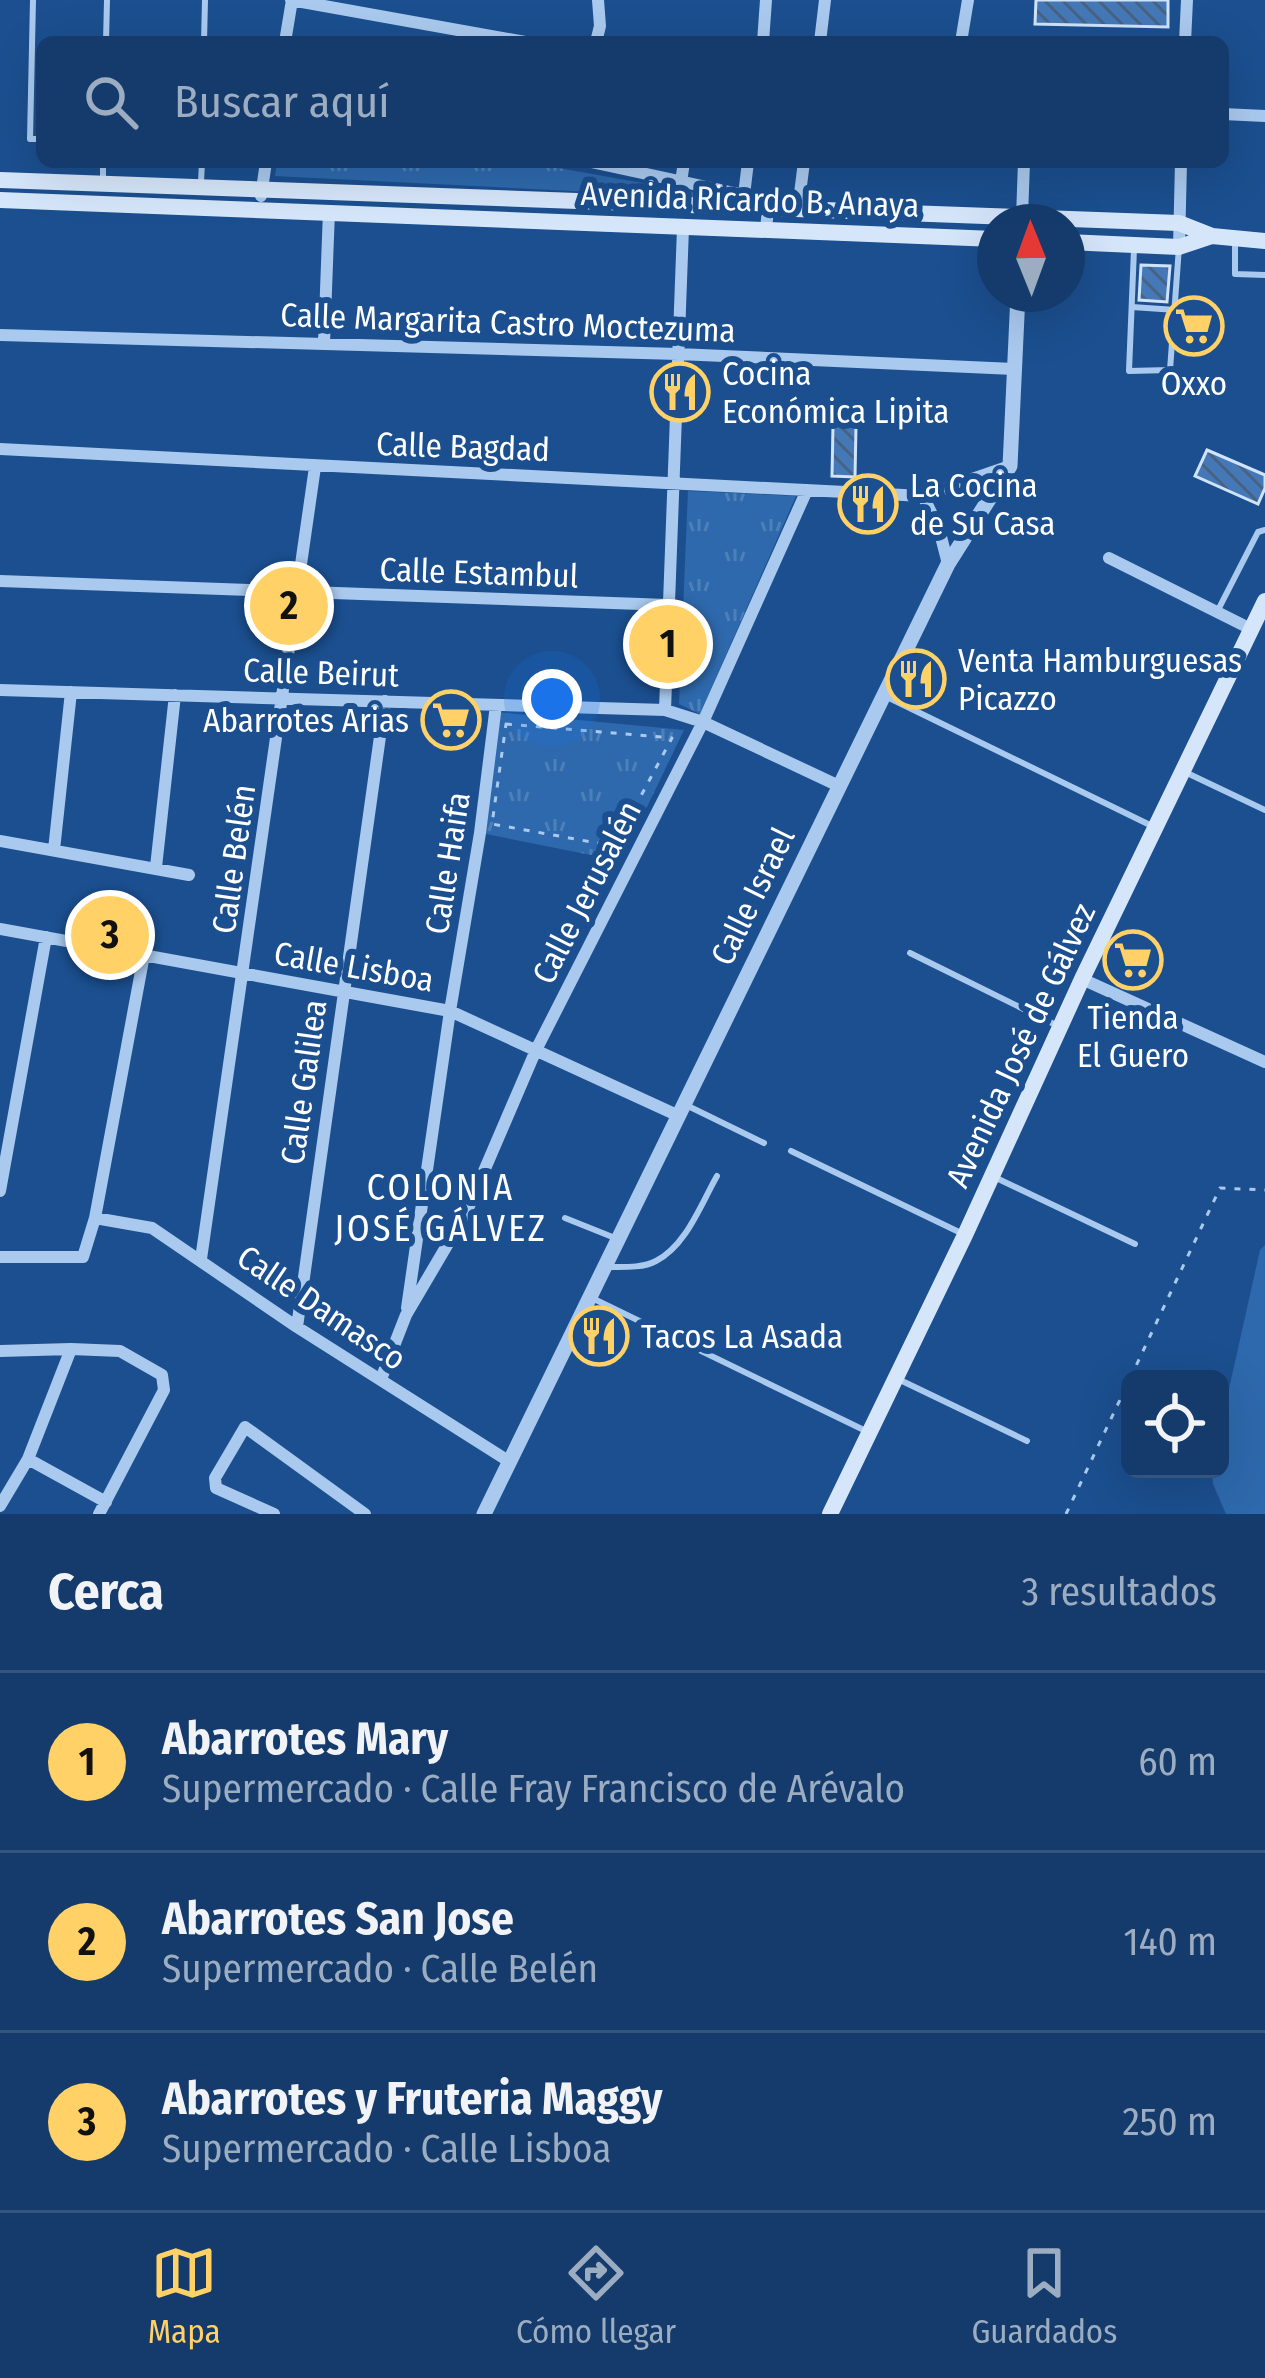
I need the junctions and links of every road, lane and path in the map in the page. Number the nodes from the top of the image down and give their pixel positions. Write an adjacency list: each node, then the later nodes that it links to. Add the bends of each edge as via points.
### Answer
1 (33, 0): 20 (lane)
2 (107, 0): 11 (lane)
3 (205, 0): 12 (lane)
4 (598, 0): 15 (street)
5 (766, 0): 16 (street)
6 (825, 0): 17 (street)
7 (968, 0): 18 (street)
8 (1187, 0): 19 (street)
9 (292, 1): 10 (street); 13 (street)
10 (337, 4): 14 (street)
11 (106, 36)
12 (204, 36)
13 (286, 36)
14 (495, 36)
15 (598, 36)
16 (763, 36)
17 (821, 36)
18 (962, 36)
19 (1185, 36)
20 (32, 62): 21 (lane); 24 (lane)
21 (36, 62)
22 (1229, 114): 23 (street)
23 (1265, 116)
24 (36, 140)
25 (104, 168): 36 (lane)
26 (202, 168): 38 (lane)
27 (265, 168): 39 (street)
28 (618, 168): 35 (street)
29 (683, 168): 35 (street)
30 (747, 168): 40 (street)
31 (803, 168): 46 (street)
32 (1024, 168): 43 (street)
33 (1181, 168): 50 (street)
34 (0, 180): 36 (main road, Avenida Ricardo B. Anaya)
35 (681, 182): 40 (street)
36 (103, 183): 37 (main road, Avenida Ricardo B. Anaya)
37 (130, 184): 38 (main road, Avenida Ricardo B. Anaya); 42 (main road)
38 (201, 186): 39 (main road, Avenida Ricardo B. Anaya)
39 (262, 188): 44 (street); 45 (main road, Avenida Ricardo B. Anaya)
40 (744, 195): 45 (street)
41 (0, 200): 42 (main road, Avenida Ricardo B. Anaya)
42 (129, 204): 44 (main road, Avenida Ricardo B. Anaya)
43 (1023, 204)
44 (258, 208): 47 (main road, Avenida Ricardo B. Anaya)
45 (768, 208): 46 (main road, Avenida Ricardo B. Anaya); 52 (street)
46 (797, 209): 48 (main road, Avenida Ricardo B. Anaya)
47 (328, 211): 51 (main road, Avenida Ricardo B. Anaya); 65 (street)
48 (977, 218)
49 (1085, 221): 50 (main road, Avenida Ricardo B. Anaya)
50 (1179, 223): 53 (main road, Avenida Ricardo B. Anaya); 59 (street)
51 (682, 228): 52 (main road, Avenida Ricardo B. Anaya); 66 (street)
52 (766, 230): 54 (main road, Avenida Ricardo B. Anaya)
53 (1212, 236): 55 (main road, Avenida Ricardo B. Anaya); 59 (main road, Avenida Ricardo B. Anaya)
54 (977, 238)
55 (1236, 239): 56 (main road, Avenida Ricardo B. Anaya); 60 (lane, via 1235,274)
56 (1265, 241)
57 (1085, 243): 58 (main road, Avenida Ricardo B. Anaya)
58 (1135, 245): 59 (main road, Avenida Ricardo B. Anaya); 61 (lane)
59 (1179, 247): 62 (lane)
60 (1265, 275)
61 (1132, 307): 62 (lane); 62 (lane, via 1129,370 1170,370)
62 (1176, 310)
63 (1017, 312): 67 (street)
64 (0, 334): 65 (street, Calle Margarita Castro Moctezuma)
65 (324, 343): 66 (street, Calle Margarita Castro Moctezuma)
66 (678, 354): 67 (street, Calle Margarita Castro Moctezuma); 71 (street)
67 (1014, 369): 69 (street)
68 (0, 449): 70 (street, Calle Bagdad)
69 (1010, 466): 73 (street, Calle Bagdad); 76 (street, Calle Israel)
70 (315, 467): 71 (street, Calle Bagdad); 78 (street, Calle Belén)
71 (673, 482): 72 (street, Calle Bagdad); 80 (street)
72 (808, 490): 73 (street, Calle Bagdad); 91 (street, Calle Jerusalén)
73 (923, 496): 76 (street)
74 (1265, 530): 81 (lane)
75 (1109, 557): 81 (street)
76 (948, 563): 86 (street, Calle Israel)
77 (0, 581): 78 (street, Calle Estambul)
78 (297, 594): 80 (street, Calle Estambul); 87 (street, Calle Belén)
79 (1265, 601): 82 (main road, Avenida José de Gálvez)
80 (668, 605): 90 (street)
81 (1217, 612): 82 (street)
82 (1251, 629): 93 (main road, Avenida José de Gálvez)
83 (0, 690): 84 (street, Calle Beirut)
84 (71, 692): 85 (street, Calle Beirut); 98 (street)
85 (175, 695): 87 (street, Calle Beirut); 99 (street)
86 (884, 695): 94 (street, Calle Israel); 96 (lane)
87 (283, 698): 88 (street, Calle Beirut); 105 (street, Calle Belén)
88 (385, 701): 89 (street, Calle Beirut); 107 (street, Calle Galilea)
89 (496, 705): 90 (street, Calle Beirut); 108 (street, Calle Haifa)
90 (664, 710): 91 (street, Calle Beirut)
91 (703, 722): 94 (street, Calle Beirut); 110 (street, Calle Jerusalén)
92 (506, 724): 92 (path, via 530,726 672,738 614,845 492,824)
93 (1184, 772): 95 (lane); 96 (main road, Avenida José de Gálvez)
94 (839, 786): 112 (street, Calle Israel)
95 (1265, 810)
96 (1157, 828): 106 (main road, Avenida José de Gálvez)
97 (0, 842): 98 (street)
98 (54, 850): 99 (street)
99 (157, 868): 100 (street)
100 (189, 874)
101 (0, 929): 102 (street, Calle Lisboa)
102 (46, 937): 104 (street, Calle Lisboa); 118 (street)
103 (910, 953): 109 (lane)
104 (144, 955): 105 (street, Calle Lisboa); 119 (street)
105 (244, 973): 107 (street, Calle Lisboa); 125 (street, Calle Belén)
106 (1082, 979): 109 (main road, Avenida José de Gálvez); 111 (street)
107 (343, 992): 108 (street, Calle Lisboa); 129 (street, Calle Galilea)
108 (450, 1011): 110 (street, Calle Lisboa); 128 (street, Calle Haifa)
109 (1061, 1027): 115 (main road, Avenida José de Gálvez)
110 (536, 1050): 112 (street, Calle Lisboa); 128 (street, Calle Jerusalén, via 466,1213)
111 (1265, 1062)
112 (682, 1110): 113 (lane); 122 (street, Calle Israel)
113 (764, 1143)
114 (791, 1151): 121 (lane)
115 (991, 1175): 121 (main road, Avenida José de Gálvez); 123 (lane)
116 (717, 1176): 126 (lane, via 681,1239 657,1261)
117 (1265, 1190): 145 (path, via 1220,1188)
118 (0, 1191)
119 (95, 1218): 124 (street, via 83,1257); 125 (street, Calle Damasco, via 152,1228)
120 (565, 1218): 122 (lane)
121 (965, 1235): 132 (main road, Avenida José de Gálvez)
122 (619, 1240): 126 (street, Calle Israel)
123 (1135, 1244)
124 (0, 1257)
125 (201, 1259): 129 (street, Calle Damasco)
126 (605, 1267): 127 (street, Calle Israel)
127 (590, 1298): 134 (lane); 137 (street, Calle Israel)
128 (406, 1315): 133 (street)
129 (297, 1327): 133 (street, Calle Damasco)
130 (71, 1349): 131 (street); 136 (street); 140 (street, via 120,1352 164,1382)
131 (0, 1351)
132 (896, 1378): 134 (main road, Avenida José de Gálvez); 135 (lane)
133 (381, 1379): 137 (street, Calle Damasco)
134 (870, 1432): 141 (main road, Avenida José de Gálvez)
135 (1027, 1441)
136 (28, 1459): 138 (street); 140 (street)
137 (511, 1462): 144 (street, Calle Israel)
138 (5, 1485): 139 (street)
139 (0, 1506)
140 (102, 1508)
141 (835, 1512)
142 (274, 1514): 143 (street, via 216,1488 245,1427)
143 (364, 1514)
144 (484, 1514)
145 (1066, 1514)

